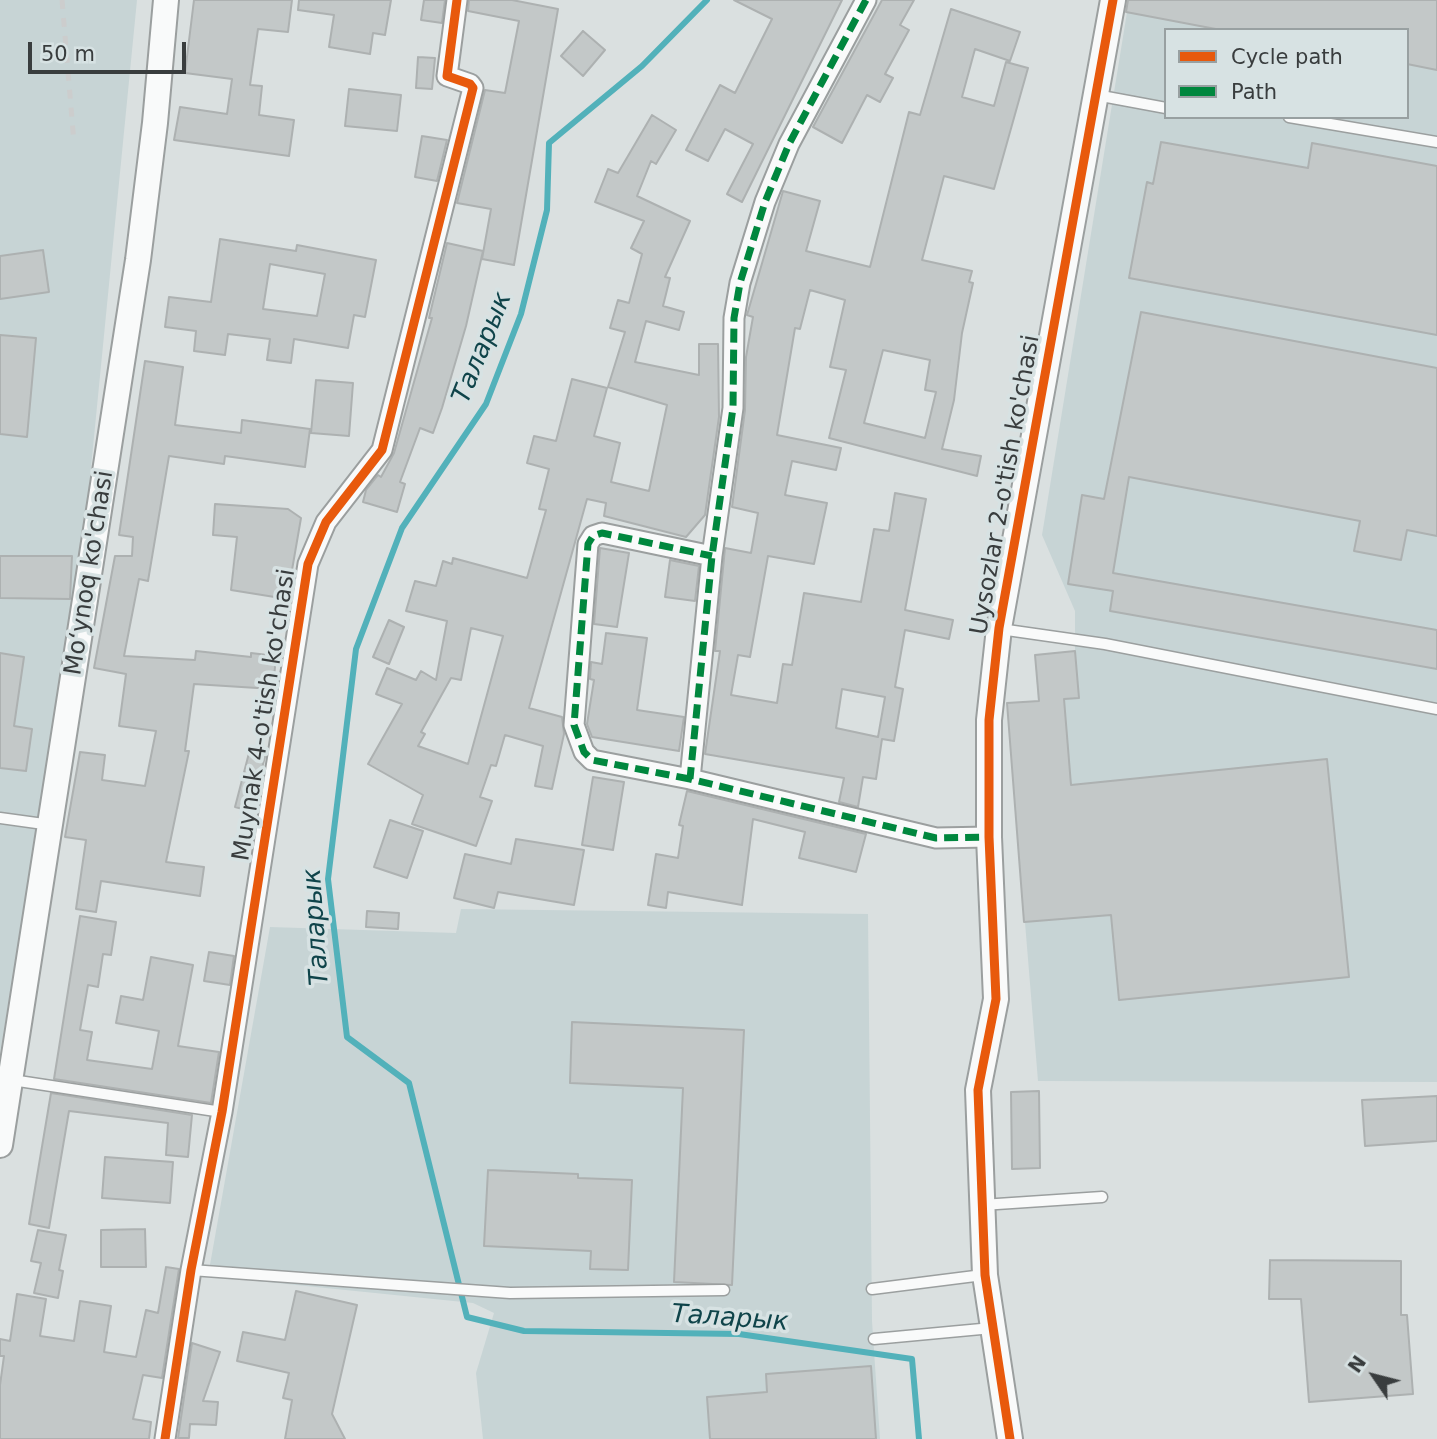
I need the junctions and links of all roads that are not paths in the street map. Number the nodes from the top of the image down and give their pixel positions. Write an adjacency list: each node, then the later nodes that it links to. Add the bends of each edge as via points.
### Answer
1 (166, 0): 14 (street, Moʻynoq ko'chasi, via 138,260)
2 (457, 0): 17 (street, Muynak 4-o'tish ko'chasi, via 447,76 473,88 382,450 326,522 308,564)
3 (866, 0): 9 (street, via 789,144 750,245 734,318 733,408)
4 (1113, 0): 5 (street, Uysozlar 2-o'tish ko'chasi)
5 (1096, 95): 6 (lane); 10 (street, Uysozlar 2-o'tish ko'chasi)
6 (1164, 108)
7 (1301, 119): 8 (lane)
8 (1437, 142)
9 (712, 556): 12 (street); 12 (street, via 602,533 588,544 575,725 584,752 592,760)
10 (999, 628): 11 (lane, via 1105,644); 15 (street, Uysozlar 2-o'tish ko'chasi, via 989,720)
11 (1437, 709)
12 (690, 779): 15 (street, via 936,838)
13 (0, 818): 14 (lane)
14 (52, 825): 16 (street, Moʻynoq ko'chasi)
15 (989, 837): 20 (street, Uysozlar 2-o'tish ko'chasi, via 996,999 978,1090)
16 (11, 1080): 17 (lane); 18 (street, Moʻynoq ko'chasi)
17 (222, 1112): 21 (street, Muynak 4-o'tish ko'chasi)
18 (0, 1145)
19 (1102, 1198): 20 (lane)
20 (982, 1206): 22 (street, Uysozlar 2-o'tish ko'chasi)
21 (191, 1270): 24 (lane, via 510,1293); 27 (street, Muynak 4-o'tish ko'chasi)
22 (985, 1275): 23 (lane); 25 (street, Uysozlar 2-o'tish ko'chasi)
23 (872, 1289)
24 (724, 1290)
25 (993, 1328): 26 (lane); 28 (street, Uysozlar 2-o'tish ko'chasi)
26 (874, 1339)
27 (165, 1439)
28 (1010, 1439)

